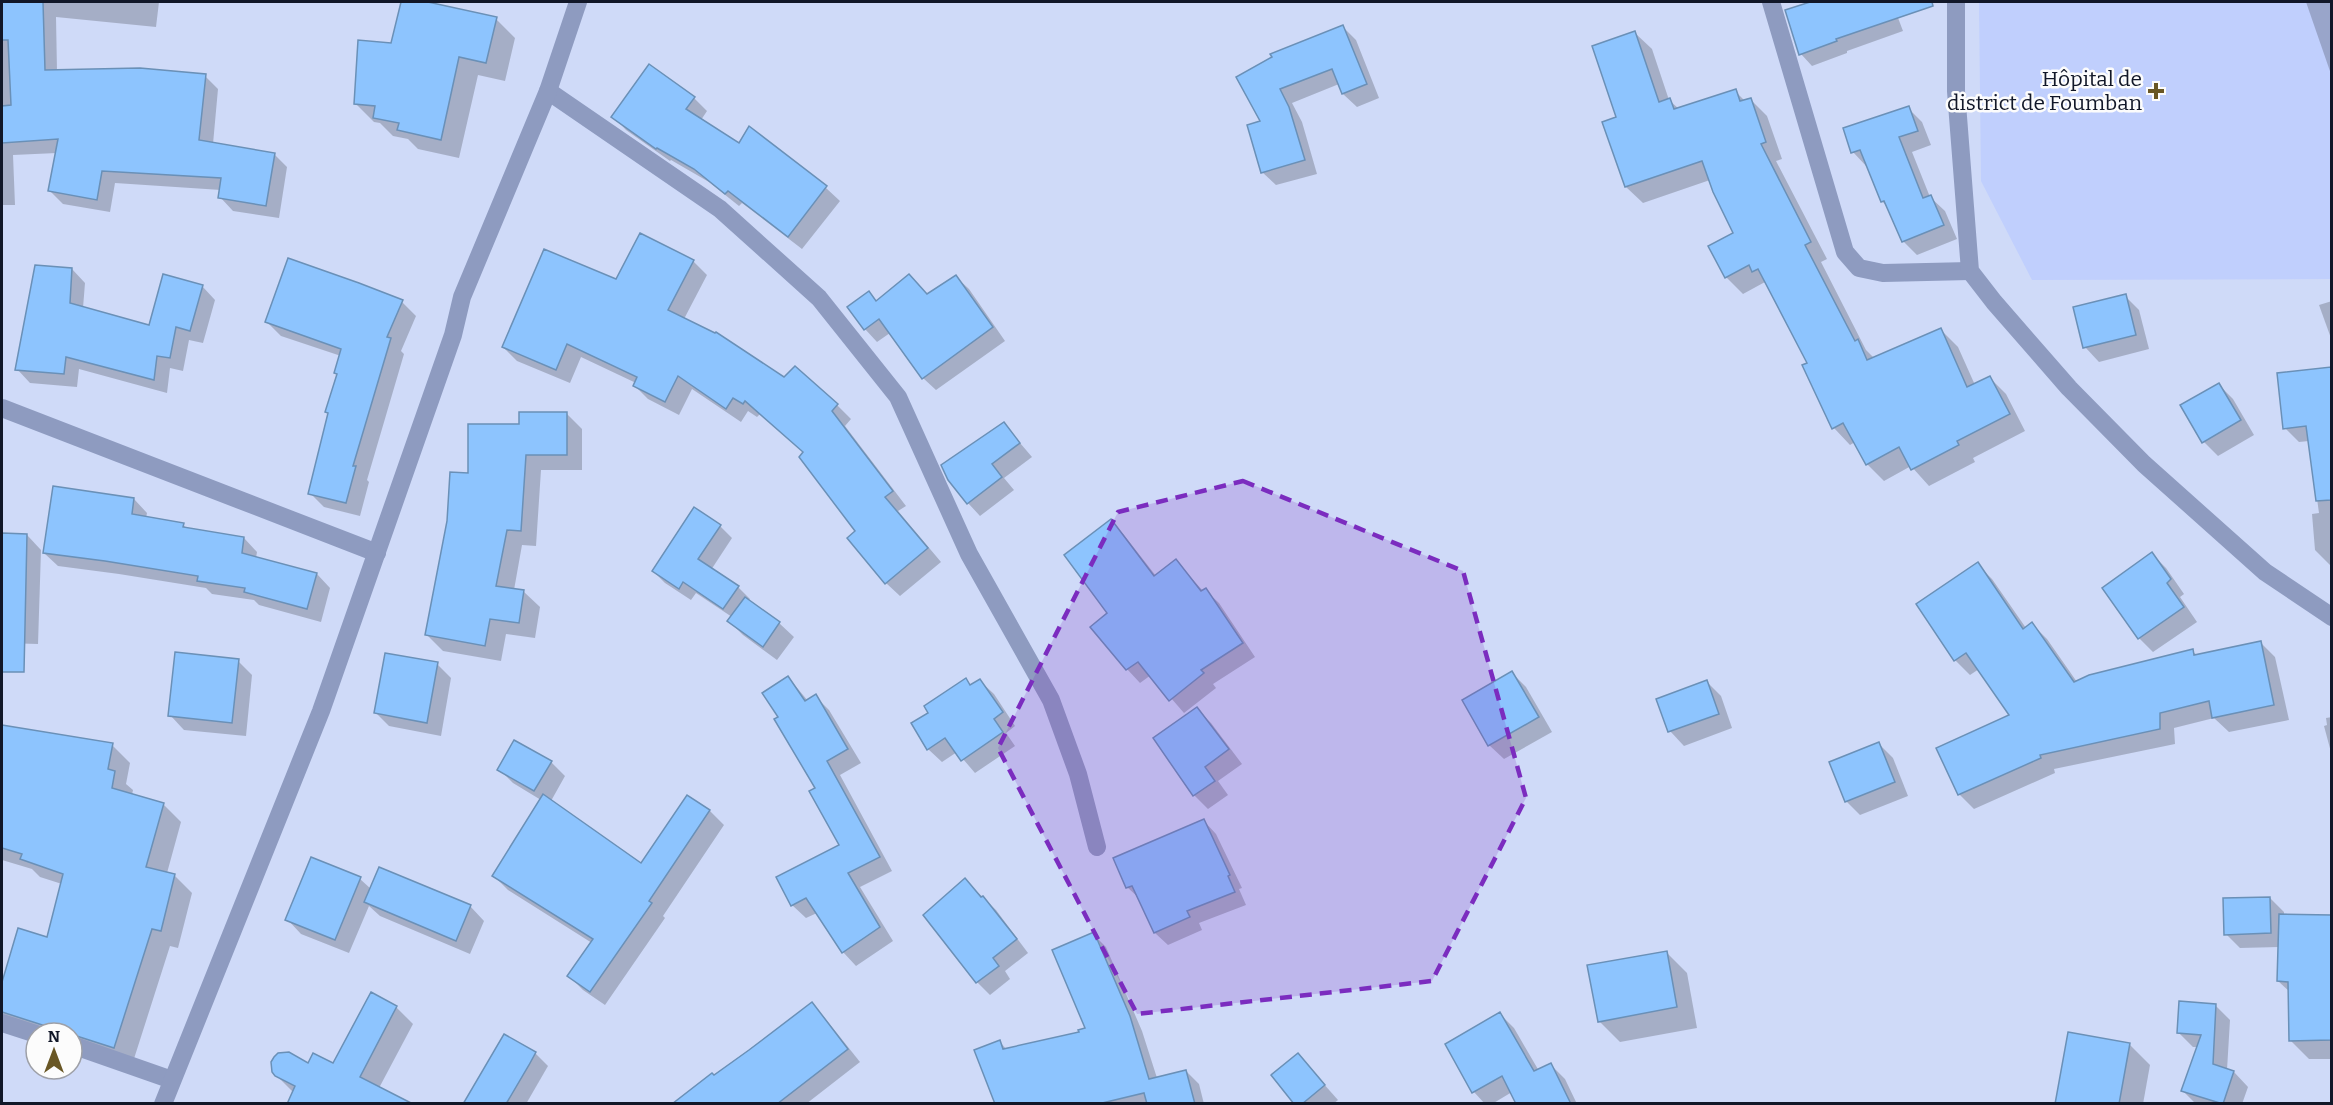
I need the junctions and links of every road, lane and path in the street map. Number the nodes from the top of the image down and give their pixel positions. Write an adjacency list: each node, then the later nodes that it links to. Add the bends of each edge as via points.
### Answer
1 (578, 2): 4 (street)
2 (1771, 2): 5 (street, via 1845,252 1859,268 1883,273)
3 (1956, 2): 5 (street, via 1956,91)
4 (548, 91): 7 (street, via 462,297 453,334); 9 (street, via 720,209 819,298 898,397 969,554 1052,700 1078,774)
5 (1970, 271): 8 (street, via 2069,388 2144,464 2265,572)
6 (2, 408): 7 (street)
7 (377, 553): 13 (street, via 321,711)
8 (2331, 617)
9 (1097, 847)
10 (2, 1023): 11 (street)
11 (24, 1030)
12 (84, 1049): 13 (street)
13 (172, 1080): 14 (street)
14 (163, 1104)

